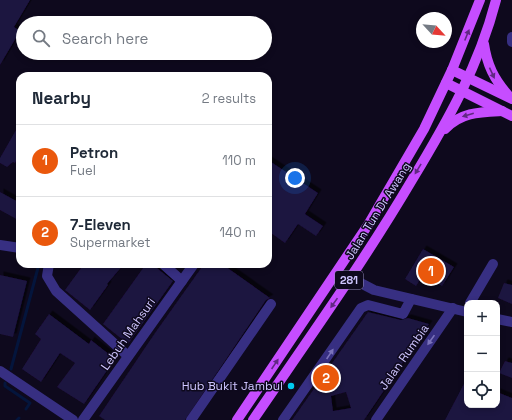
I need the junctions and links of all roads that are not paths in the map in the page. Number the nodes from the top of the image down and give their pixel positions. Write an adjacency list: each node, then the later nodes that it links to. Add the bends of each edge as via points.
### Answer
1 (480, 0): 7 (main road, Jalan Tun Dr Awang / 281, one-way to 1)
2 (500, 0): 3 (street)
3 (495, 5): 5 (main road, Jalan Tun Dr Awang / 281)
4 (512, 37): 6 (street)
5 (484, 42): 8 (main road, Jalan Tun Dr Awang / 281); 11 (main road, one-way to 11, via 489,68 496,81)
6 (512, 42)
7 (452, 70): 8 (main road); 9 (main road, Jalan Tun Dr Awang / 281)
8 (469, 78): 10 (main road, Jalan Tun Dr Awang / 281); 11 (main road)
9 (446, 83): 10 (main road); 34 (main road, Jalan Tun Dr Awang / 281, one-way to 9, via 368,225 424,129)
10 (463, 91): 12 (main road); 13 (main road, Jalan Tun Dr Awang / 281)
11 (511, 98)
12 (508, 113): 13 (main road, one-way to 13, via 468,114 451,123)
13 (438, 136): 20 (main road, Jalan Tun Dr Awang / 281, one-way to 20)
14 (0, 245): 15 (street)
15 (16, 247)
16 (493, 264): 23 (street)
17 (49, 268): 29 (street, via 48,276 56,291)
18 (167, 268): 21 (street)
19 (191, 268): 21 (street, Lebuh Mahsuri)
20 (351, 278): 22 (street, via 374,290); 35 (main road, Jalan Tun Dr Awang / 281, one-way to 35)
21 (182, 281): 29 (street, Lebuh Mahsuri)
22 (411, 298): 25 (street); 36 (street, one-way to 22, via 361,308 368,305 403,314)
23 (472, 300)
24 (271, 304): 33 (street)
25 (453, 308): 26 (street); 37 (street, Jalan Rumbia, one-way to 37)
26 (464, 308)
27 (500, 320): 28 (street)
28 (512, 322)
29 (128, 356): 32 (street, Lebuh Mahsuri)
30 (0, 371): 31 (street)
31 (73, 420)
32 (83, 420)
33 (191, 420)
34 (237, 420)
35 (253, 420)
36 (283, 420)
37 (376, 420)

